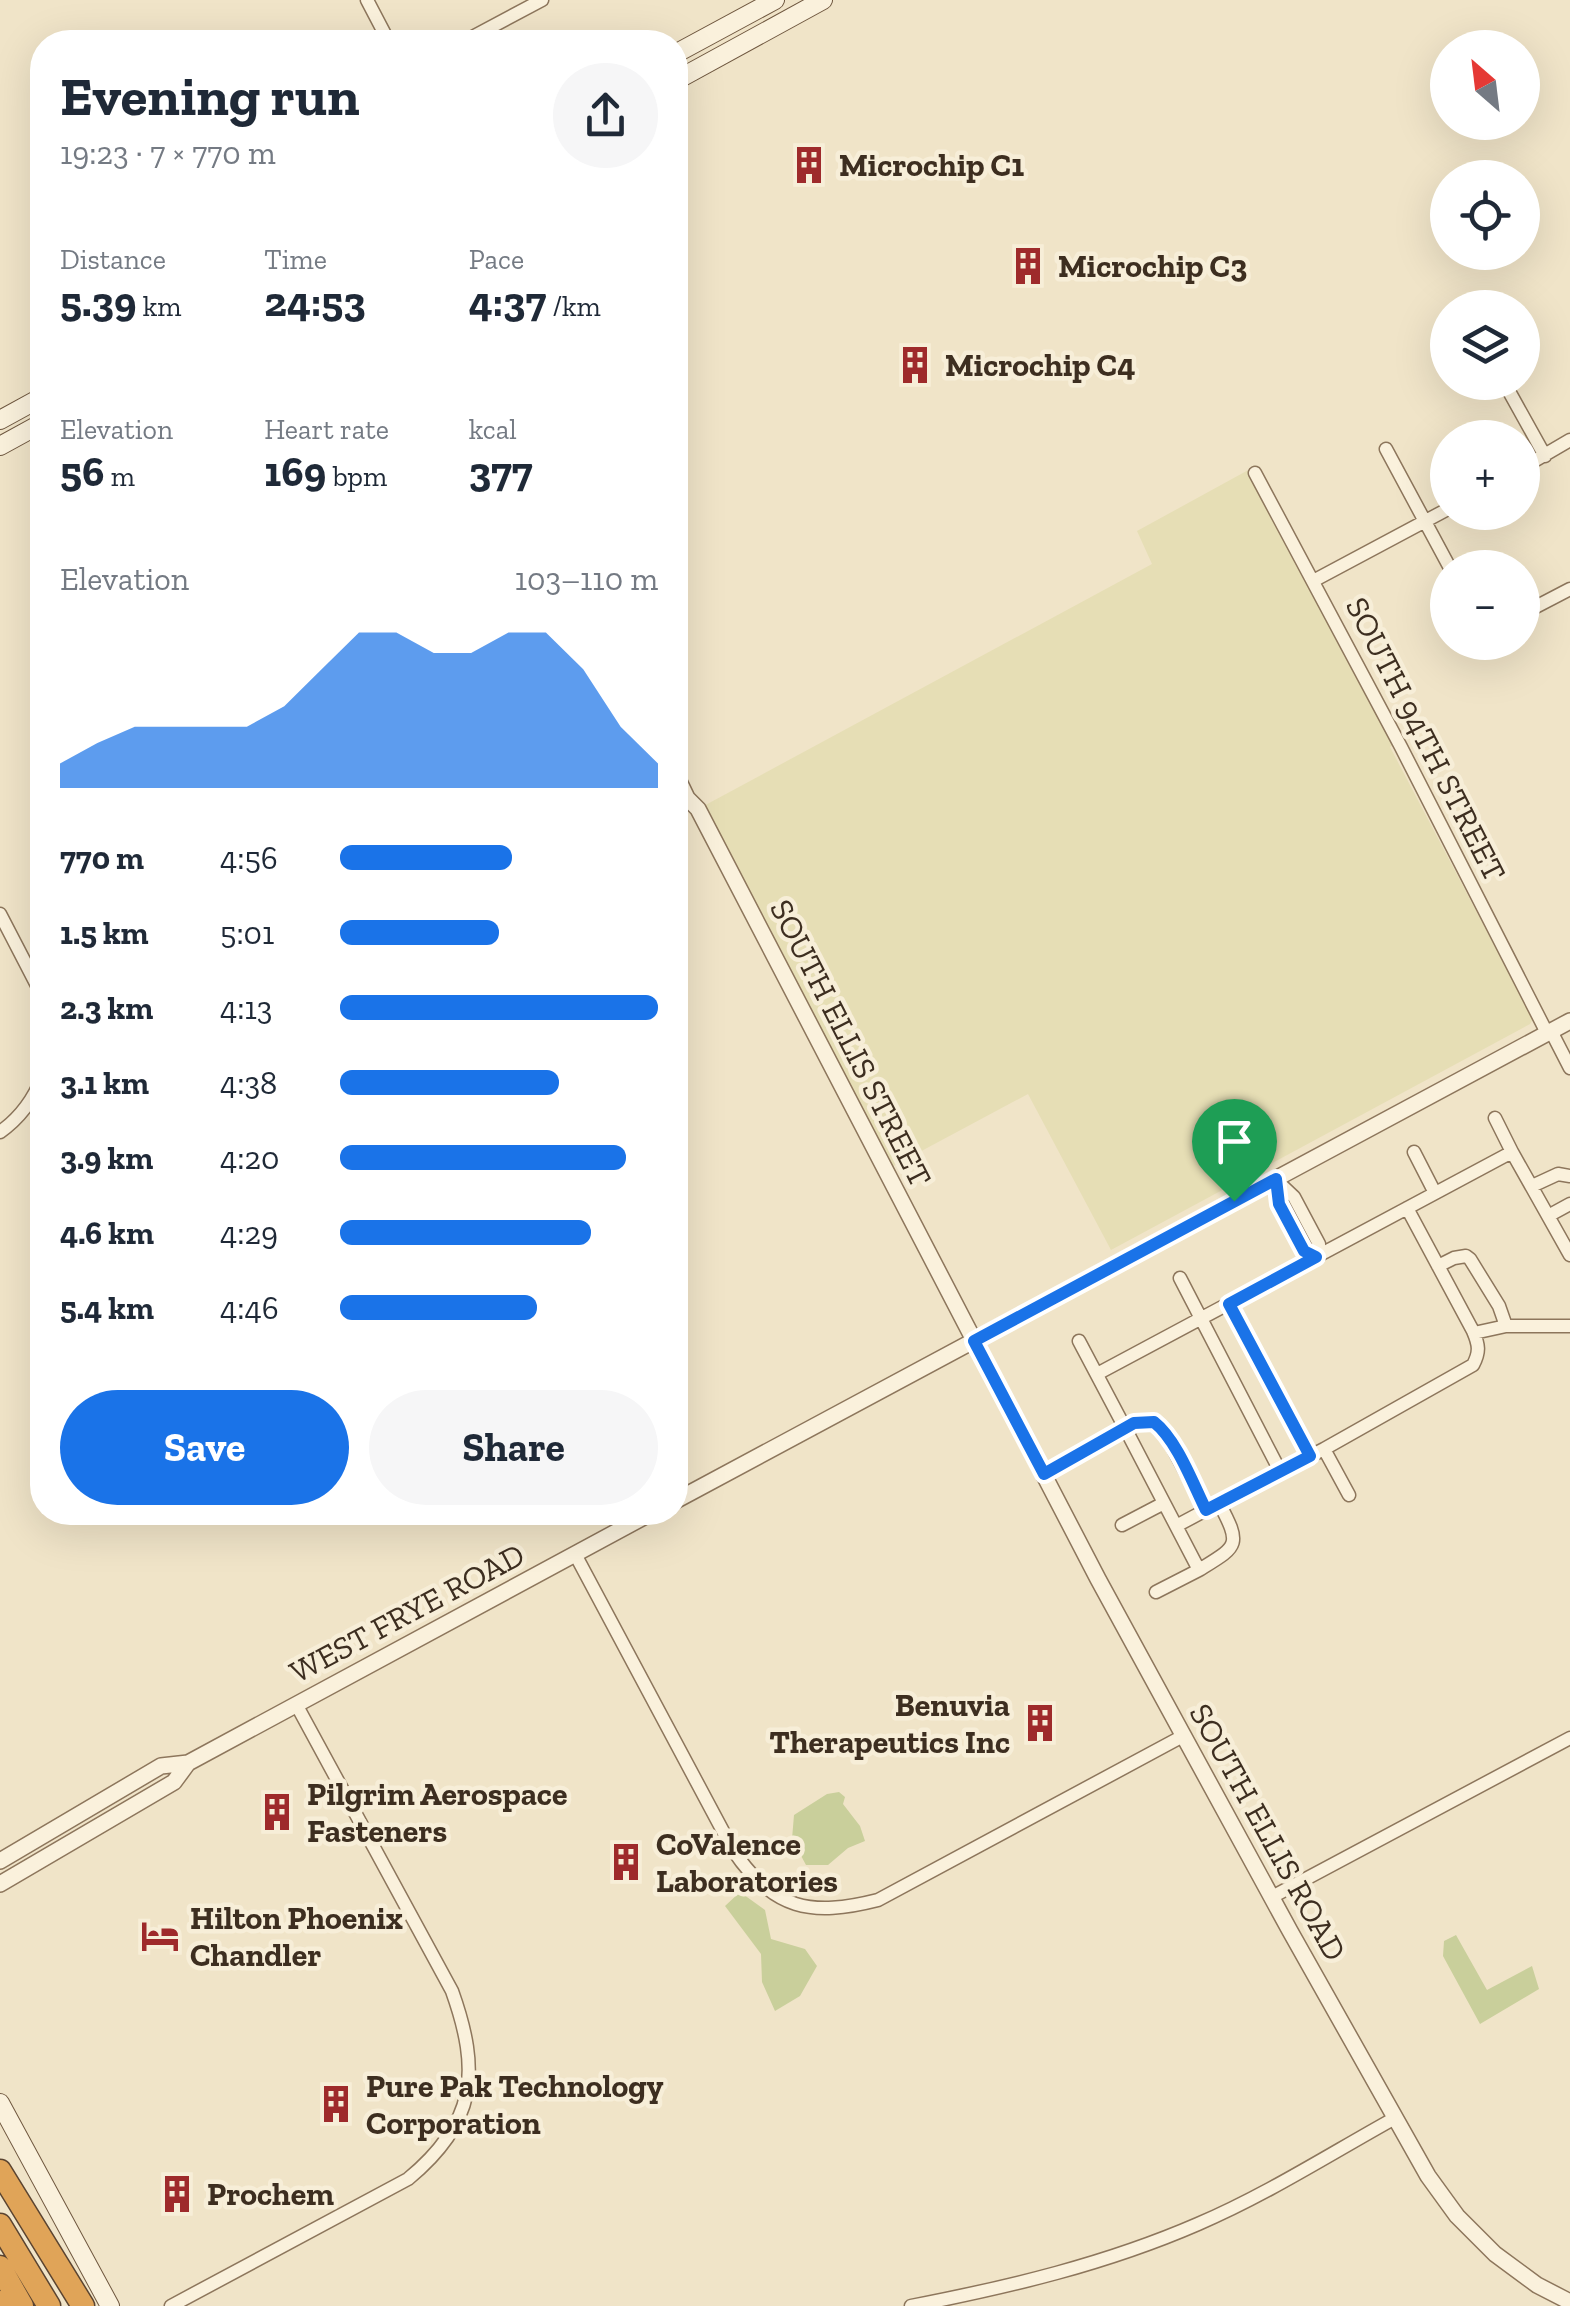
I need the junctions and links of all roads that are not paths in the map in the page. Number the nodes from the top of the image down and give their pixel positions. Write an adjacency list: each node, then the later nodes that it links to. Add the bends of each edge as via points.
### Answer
1 (367, 0): 5 (street)
2 (542, 0): 6 (street)
3 (775, 0): 7 (main road)
4 (823, 0): 8 (main road)
5 (383, 30)
6 (486, 30)
7 (688, 47)
8 (688, 73)
9 (1515, 400): 18 (street)
10 (30, 404): 11 (main road)
11 (0, 420)
12 (30, 424): 14 (main road)
13 (30, 430): 14 (main road)
14 (22, 434): 16 (main road)
15 (1570, 440): 18 (street)
16 (0, 446)
17 (1386, 448): 22 (street)
18 (1545, 456): 19 (street)
19 (1540, 459)
20 (1255, 472): 24 (street, SOUTH 94TH STREET)
21 (1430, 518): 22 (street)
22 (1425, 521): 23 (street); 24 (street)
23 (1440, 550)
24 (1313, 582): 31 (street, SOUTH 94TH STREET)
25 (1570, 589): 26 (street)
26 (1540, 605)
27 (688, 799): 54 (street, SOUTH ELLIS STREET)
28 (0, 914): 29 (street)
29 (30, 972)
30 (1570, 1021): 31 (street)
31 (1549, 1032): 32 (street, SOUTH 94TH STREET); 39 (street)
32 (1570, 1068)
33 (30, 1102): 35 (street)
34 (1494, 1118): 37 (street)
35 (0, 1132)
36 (1414, 1152): 41 (street)
37 (1512, 1152): 40 (street); 41 (street)
38 (1570, 1176): 40 (street)
39 (1276, 1179): 46 (street, via 1279,1204 1304,1251); 54 (street)
40 (1532, 1186): 44 (street)
41 (1435, 1193): 43 (street)
42 (1570, 1204): 44 (street)
43 (1407, 1208): 46 (street); 47 (street)
44 (1548, 1216): 45 (street)
45 (1570, 1255)
46 (1316, 1257): 49 (street)
47 (1438, 1266): 51 (street, via 1460,1256 1470,1259); 53 (street)
48 (1180, 1278): 50 (street)
49 (1229, 1304): 50 (street); 59 (street)
50 (1200, 1319): 56 (street); 60 (street)
51 (1506, 1326): 52 (street); 53 (street)
52 (1570, 1326)
53 (1474, 1334): 58 (street, via 1479,1345 1473,1365)
54 (974, 1341): 61 (street, SOUTH ELLIS ROAD); 62 (street)
55 (1080, 1342): 56 (street)
56 (1097, 1374): 57 (street)
57 (1125, 1428): 61 (street); 64 (street); 65 (street, via 1144,1421 1162,1428)
58 (1324, 1449): 59 (street); 63 (street)
59 (1310, 1456): 60 (street)
60 (1280, 1471): 65 (street)
61 (1044, 1474): 73 (street, SOUTH ELLIS ROAD)
62 (688, 1493)
63 (1349, 1495)
64 (1164, 1503): 67 (street); 68 (street)
65 (1212, 1507): 68 (street); 70 (street, via 1229,1522 1234,1540 1229,1551)
66 (628, 1525): 69 (street, WEST FRYE ROAD)
67 (1122, 1525)
68 (1176, 1526): 70 (street)
69 (575, 1554): 72 (street, WEST FRYE ROAD); 73 (street, via 733,1850 748,1874 792,1904 841,1909 878,1900)
70 (1199, 1570): 71 (street)
71 (1156, 1592)
72 (296, 1704): 75 (street, WEST FRYE ROAD); 91 (street, via 452,1991 466,2029 462,2112 439,2150 408,2180)
73 (1183, 1736): 80 (street, SOUTH ELLIS ROAD)
74 (1570, 1738): 80 (street)
75 (188, 1763): 76 (street, WEST FRYE ROAD, via 161,1766); 78 (street, WEST FRYE ROAD, via 174,1782)
76 (18, 1850): 77 (street, WEST FRYE ROAD); 78 (street)
77 (0, 1861)
78 (28, 1867): 79 (street, WEST FRYE ROAD)
79 (0, 1884)
80 (1272, 1897): 82 (street, SOUTH ELLIS ROAD)
81 (0, 2102): 90 (main road)
82 (1395, 2118): 86 (street, SOUTH ELLIS ROAD, via 1428,2176 1474,2234 1536,2285); 92 (street, via 1151,2244 994,2290)
83 (0, 2171): 89 (highway)
84 (0, 2226): 88 (highway)
85 (0, 2267): 87 (highway)
86 (1570, 2302)
87 (22, 2306)
88 (49, 2306)
89 (83, 2306)
90 (110, 2306)
91 (170, 2306)
92 (911, 2306)

